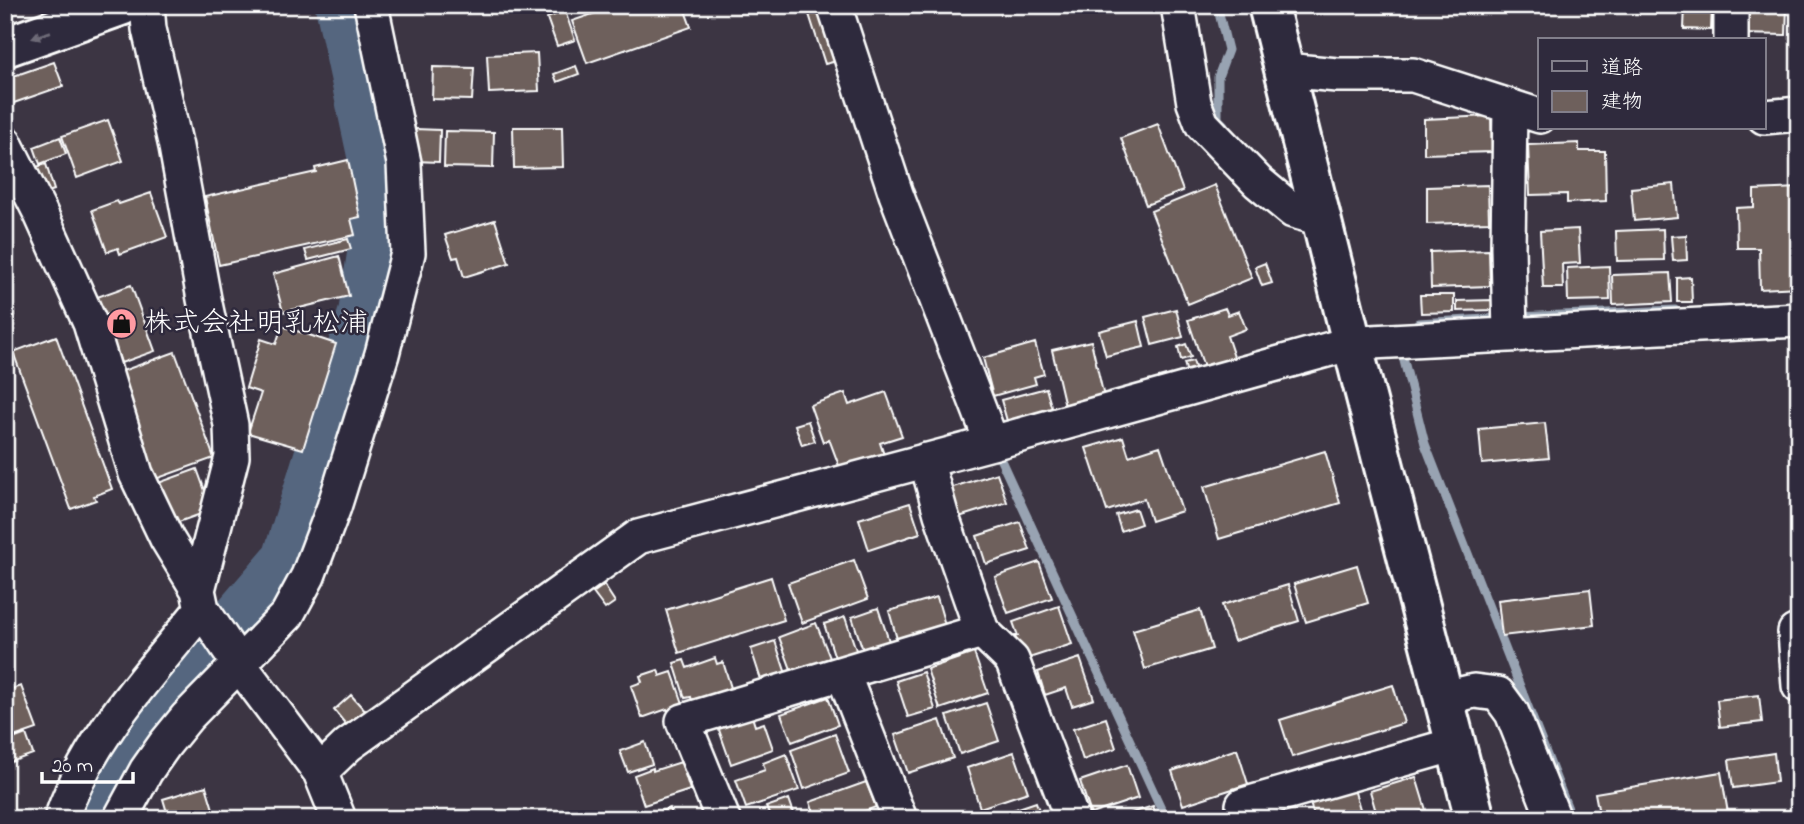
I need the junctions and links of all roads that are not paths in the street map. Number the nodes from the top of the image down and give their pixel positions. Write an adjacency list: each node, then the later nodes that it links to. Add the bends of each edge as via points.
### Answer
1 (123, 5): 9 (main road, one-way to 9)
2 (147, 5): 21 (street, via 231,425)
3 (371, 5): 21 (street, via 404,163 408,253 382,354 307,576 286,615)
4 (834, 5): 19 (street, via 896,194)
5 (1178, 5): 15 (street, via 1194,103 1202,124 1293,211)
6 (1268, 5): 10 (main road)
7 (1731, 5): 8 (street)
8 (1731, 38)
9 (5, 47)
10 (1285, 70): 11 (street, via 1413,75); 15 (main road)
11 (1525, 112): 17 (street, via 1508,247)
12 (1799, 114): 13 (street)
13 (1766, 117)
14 (5, 143): 21 (street, via 90,323 136,474)
15 (1322, 219): 18 (main road)
16 (1799, 320): 17 (street)
17 (1510, 322): 18 (street)
18 (1352, 344): 19 (street); 26 (main road)
19 (992, 443): 20 (street)
20 (926, 460): 22 (street); 28 (street, via 638,537 348,745)
21 (217, 628): 28 (street); 30 (street, via 109,725 88,757); 31 (street, via 187,717 146,771)
22 (982, 631): 24 (street); 35 (street, via 1012,660)
23 (1799, 632): 25 (street, via 1795,632)
24 (842, 674): 33 (street, via 683,721); 34 (street)
25 (1799, 685)
26 (1444, 698): 27 (main road); 37 (street, via 1474,691 1499,694 1512,713)
27 (1456, 744): 29 (street); 36 (main road)
28 (320, 772): 32 (street)
29 (1243, 805)
30 (61, 819)
31 (120, 819)
32 (339, 819)
33 (723, 819)
34 (900, 819)
35 (1072, 819)
36 (1475, 819)
37 (1554, 819)

